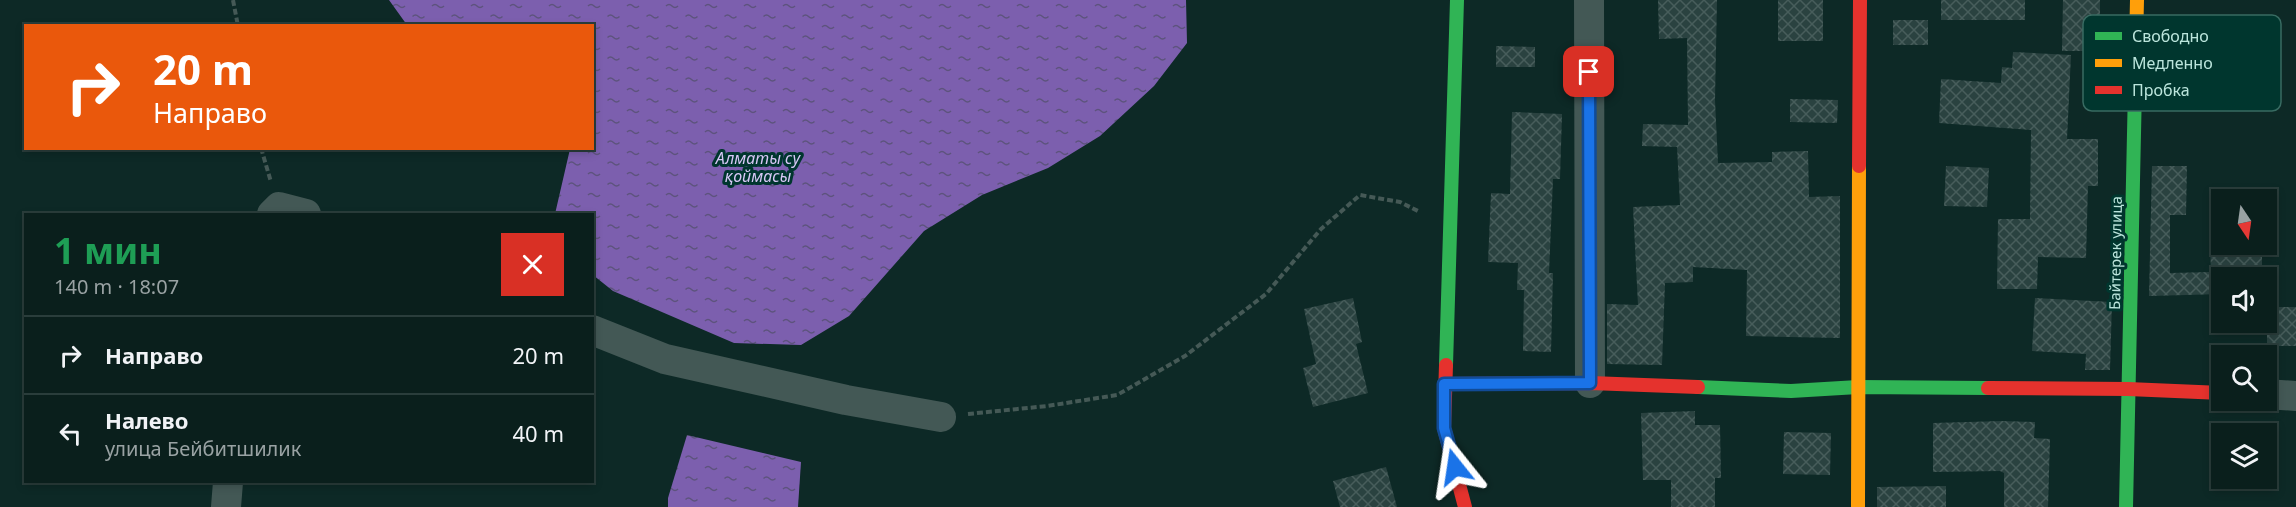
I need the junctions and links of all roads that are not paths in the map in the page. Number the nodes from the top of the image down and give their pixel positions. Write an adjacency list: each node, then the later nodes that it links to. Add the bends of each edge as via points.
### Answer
1 (1457, 0): 11 (street)
2 (1589, 0): 10 (street)
3 (1860, 0): 12 (street)
4 (2137, 0): 5 (street, Байтерек улица)
5 (2137, 15)
6 (2134, 111): 13 (street, Байтерек улица)
7 (273, 213): 8 (street, via 279,207)
8 (302, 213)
9 (594, 331): 17 (street, via 665,359)
10 (1590, 383): 11 (street); 12 (street, via 1791,391)
11 (1444, 384): 20 (street, via 1444,428)
12 (1858, 387): 13 (street); 21 (street)
13 (2128, 389): 14 (street); 22 (street, Байтерек улица)
14 (2211, 393)
15 (2277, 395): 16 (street)
16 (2296, 396)
17 (941, 417)
18 (228, 483): 19 (street)
19 (226, 507)
20 (1465, 507)
21 (1858, 507)
22 (2126, 507)

